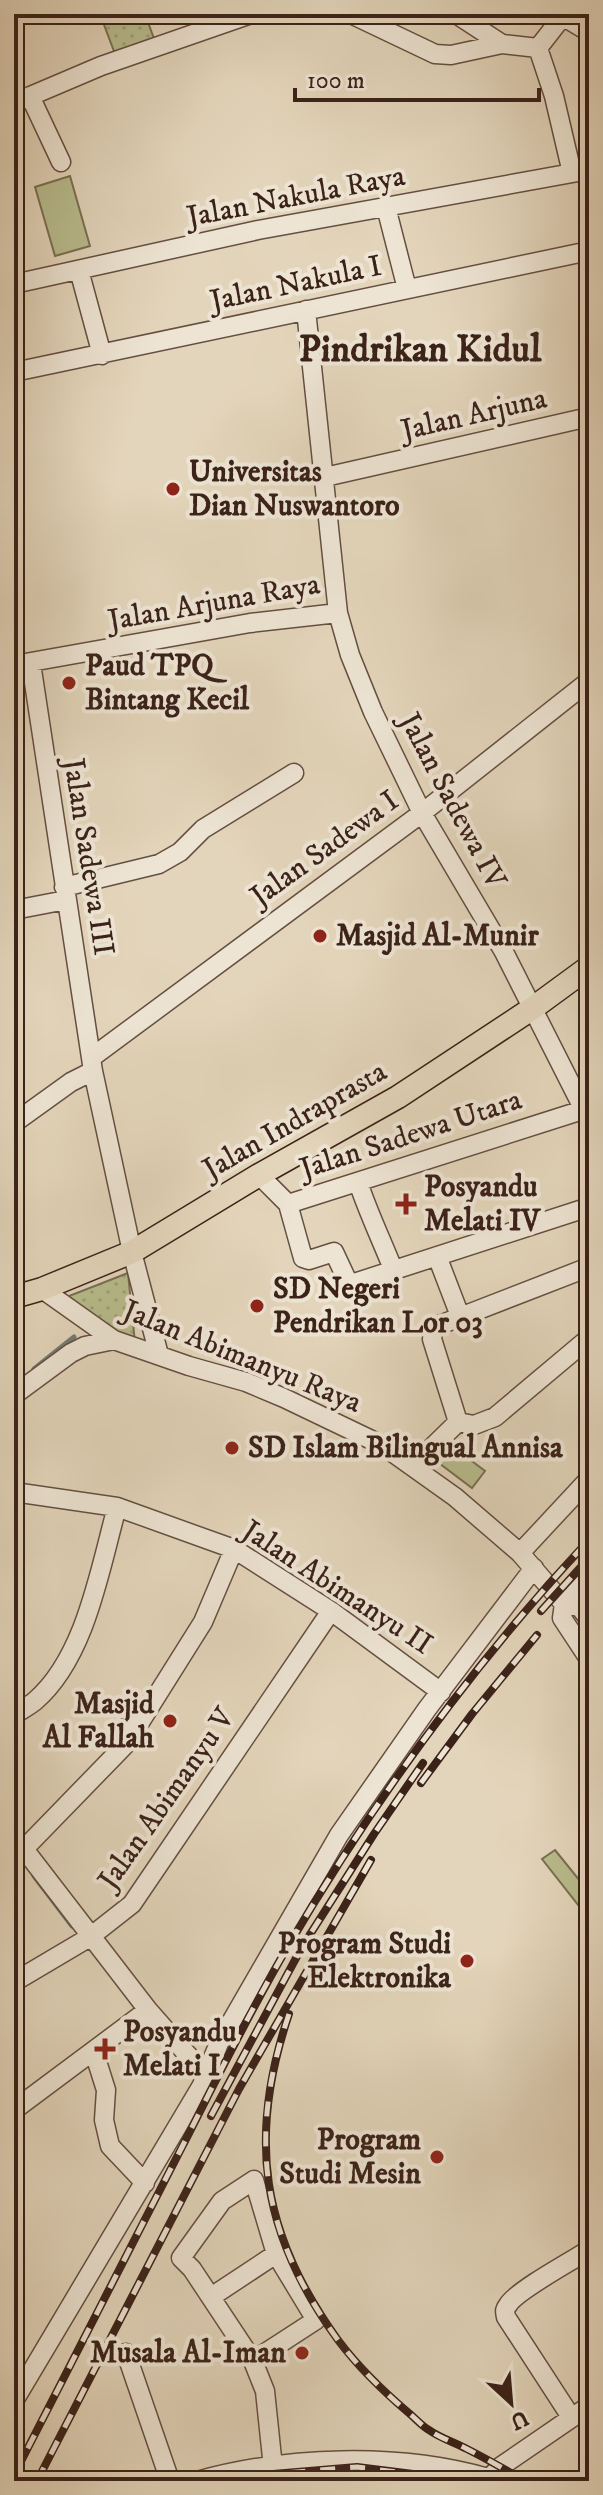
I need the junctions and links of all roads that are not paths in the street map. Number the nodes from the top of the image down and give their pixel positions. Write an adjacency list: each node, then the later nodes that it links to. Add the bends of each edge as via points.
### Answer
1 (251, 14): 8 (street, via 101,66)
2 (351, 14): 6 (street, via 435,54)
3 (456, 14): 6 (street)
4 (561, 15): 5 (street); 7 (street)
5 (589, 32)
6 (502, 44): 7 (street)
7 (538, 48): 10 (street)
8 (22, 100): 9 (street)
9 (61, 162)
10 (580, 172): 11 (street, Jalan Nakula Raya)
11 (386, 207): 13 (street, Jalan Nakula Raya); 15 (street)
12 (589, 251): 15 (street, Jalan Nakula I)
13 (79, 270): 14 (street, Jalan Nakula Raya); 17 (street)
14 (14, 284)
15 (407, 289): 16 (street, Jalan Nakula I)
16 (306, 310): 17 (street, Jalan Nakula I); 20 (street, Jalan Arjuna Raya)
17 (102, 355): 18 (street, Jalan Nakula I)
18 (14, 372)
19 (589, 417): 20 (street, Jalan Arjuna)
20 (325, 477): 21 (street, Jalan Arjuna Raya)
21 (338, 613): 22 (street, Jalan Arjuna Raya, via 250,623); 25 (street, Jalan Sadewa IV, via 373,712)
22 (23, 664): 26 (street, Jalan Sadewa III)
23 (589, 681): 25 (street, Jalan Sadewa I)
24 (294, 773): 26 (street, via 203,829 170,859)
25 (422, 813): 29 (street, Jalan Sadewa IV); 30 (street, Jalan Sadewa I)
26 (65, 894): 27 (street); 30 (street, Jalan Sadewa III)
27 (14, 910)
28 (589, 967): 29 (main road, Jalan Indraprasta)
29 (533, 1008): 31 (street, Jalan Sadewa IV); 33 (main road, Jalan Indraprasta, via 398,1097)
30 (92, 1064): 32 (street, Jalan Sadewa I); 37 (street, Jalan Sadewa III)
31 (587, 1109): 34 (street, Jalan Sadewa Utara)
32 (14, 1123)
33 (259, 1175): 35 (street, Jalan Sadewa Utara); 37 (main road, Jalan Indraprasta)
34 (358, 1182): 35 (street, Jalan Sadewa Utara); 40 (street)
35 (288, 1204): 40 (street, via 306,1259 334,1252 351,1284)
36 (589, 1207): 38 (street)
37 (132, 1252): 41 (main road, Jalan Indraprasta); 46 (street, Jalan Sadewa III)
38 (437, 1256): 40 (street); 43 (street)
39 (589, 1267): 43 (street)
40 (393, 1269)
41 (42, 1289): 42 (main road, Jalan Indraprasta); 45 (street, Jalan Abimanyu Raya)
42 (14, 1297)
43 (460, 1316): 48 (street, via 437,1326 432,1339)
44 (589, 1338): 48 (street, via 495,1417 474,1425)
45 (114, 1340): 46 (street, Jalan Abimanyu Raya); 47 (street, via 71,1353)
46 (159, 1355): 49 (street, Jalan Abimanyu Raya, via 284,1398 382,1445)
47 (14, 1395)
48 (458, 1422): 49 (street)
49 (413, 1466): 54 (street, Jalan Abimanyu Raya)
50 (589, 1479): 54 (street)
51 (14, 1492): 52 (street, Jalan Abimanyu II)
52 (117, 1507): 53 (street, Jalan Abimanyu II); 62 (street, via 94,1598 70,1654 36,1701)
53 (234, 1549): 58 (street, Jalan Abimanyu II); 63 (street, via 203,1622 127,1743)
54 (520, 1553): 55 (street, Jalan Abimanyu Raya)
55 (534, 1568): 57 (street, Jalan Abimanyu Raya); 61 (street)
56 (589, 1578): 57 (street)
57 (564, 1604): 59 (street, via 579,1606); 60 (street, via 562,1618)
58 (331, 1611): 61 (street, Jalan Abimanyu II); 64 (street, Jalan Abimanyu V, via 132,1904)
59 (589, 1619)
60 (589, 1659)
61 (441, 1692): 68 (street, via 339,1835)
62 (14, 1715)
63 (19, 1843): 64 (street)
64 (90, 1937): 65 (street, Jalan Abimanyu V); 66 (street)
65 (14, 1982)
66 (148, 2010): 67 (street); 68 (street)
67 (94, 2052): 69 (street); 70 (street, via 106,2090 104,2120 110,2146)
68 (204, 2076): 70 (street)
69 (14, 2110)
70 (145, 2183): 76 (street)
71 (589, 2250): 78 (street, via 518,2295 505,2311)
72 (276, 2254): 73 (street); 73 (street, via 254,2180 222,2201 181,2258); 75 (street, via 316,2320)
73 (211, 2297): 75 (street)
74 (126, 2353): 83 (street)
75 (253, 2361): 80 (street, via 265,2391)
76 (14, 2401)
77 (589, 2406): 78 (street)
78 (571, 2417): 82 (street)
79 (358, 2471): 80 (street); 82 (street, via 365,2460 463,2471); 85 (street)
80 (273, 2472): 81 (street)
81 (245, 2478): 84 (street)
82 (487, 2480)
83 (170, 2481)
84 (197, 2481)
85 (430, 2481)

